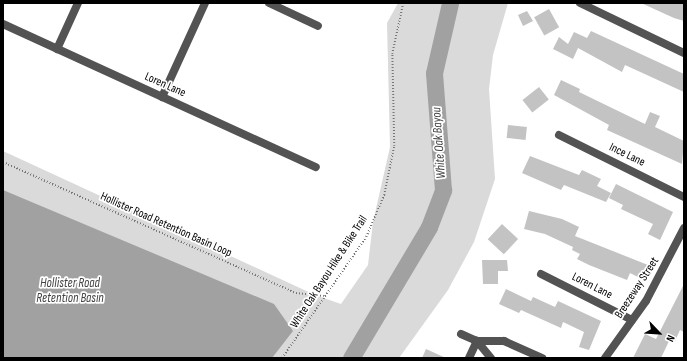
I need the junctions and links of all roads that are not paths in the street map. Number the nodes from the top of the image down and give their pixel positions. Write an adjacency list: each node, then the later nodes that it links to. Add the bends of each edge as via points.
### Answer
1 (78, 3): 7 (street)
2 (205, 3): 9 (street)
3 (269, 3): 6 (street)
4 (580, 3): 8 (street)
5 (3, 24): 7 (street, Loren Lane)
6 (318, 26)
7 (57, 49): 9 (street, Loren Lane)
8 (684, 53)
9 (162, 96): 11 (street, Loren Lane)
10 (559, 135): 12 (street, Ince Lane)
11 (316, 167)
12 (684, 197)
13 (684, 228): 15 (street, Breezeway Street, via 660,277)
14 (541, 274): 15 (street, Loren Lane)
15 (632, 320): 21 (street, Breezeway Street)
16 (461, 334): 17 (street)
17 (477, 341): 18 (street); 19 (street); 20 (street, via 504,341)
18 (469, 358)
19 (491, 358)
20 (542, 358)
21 (605, 358)

